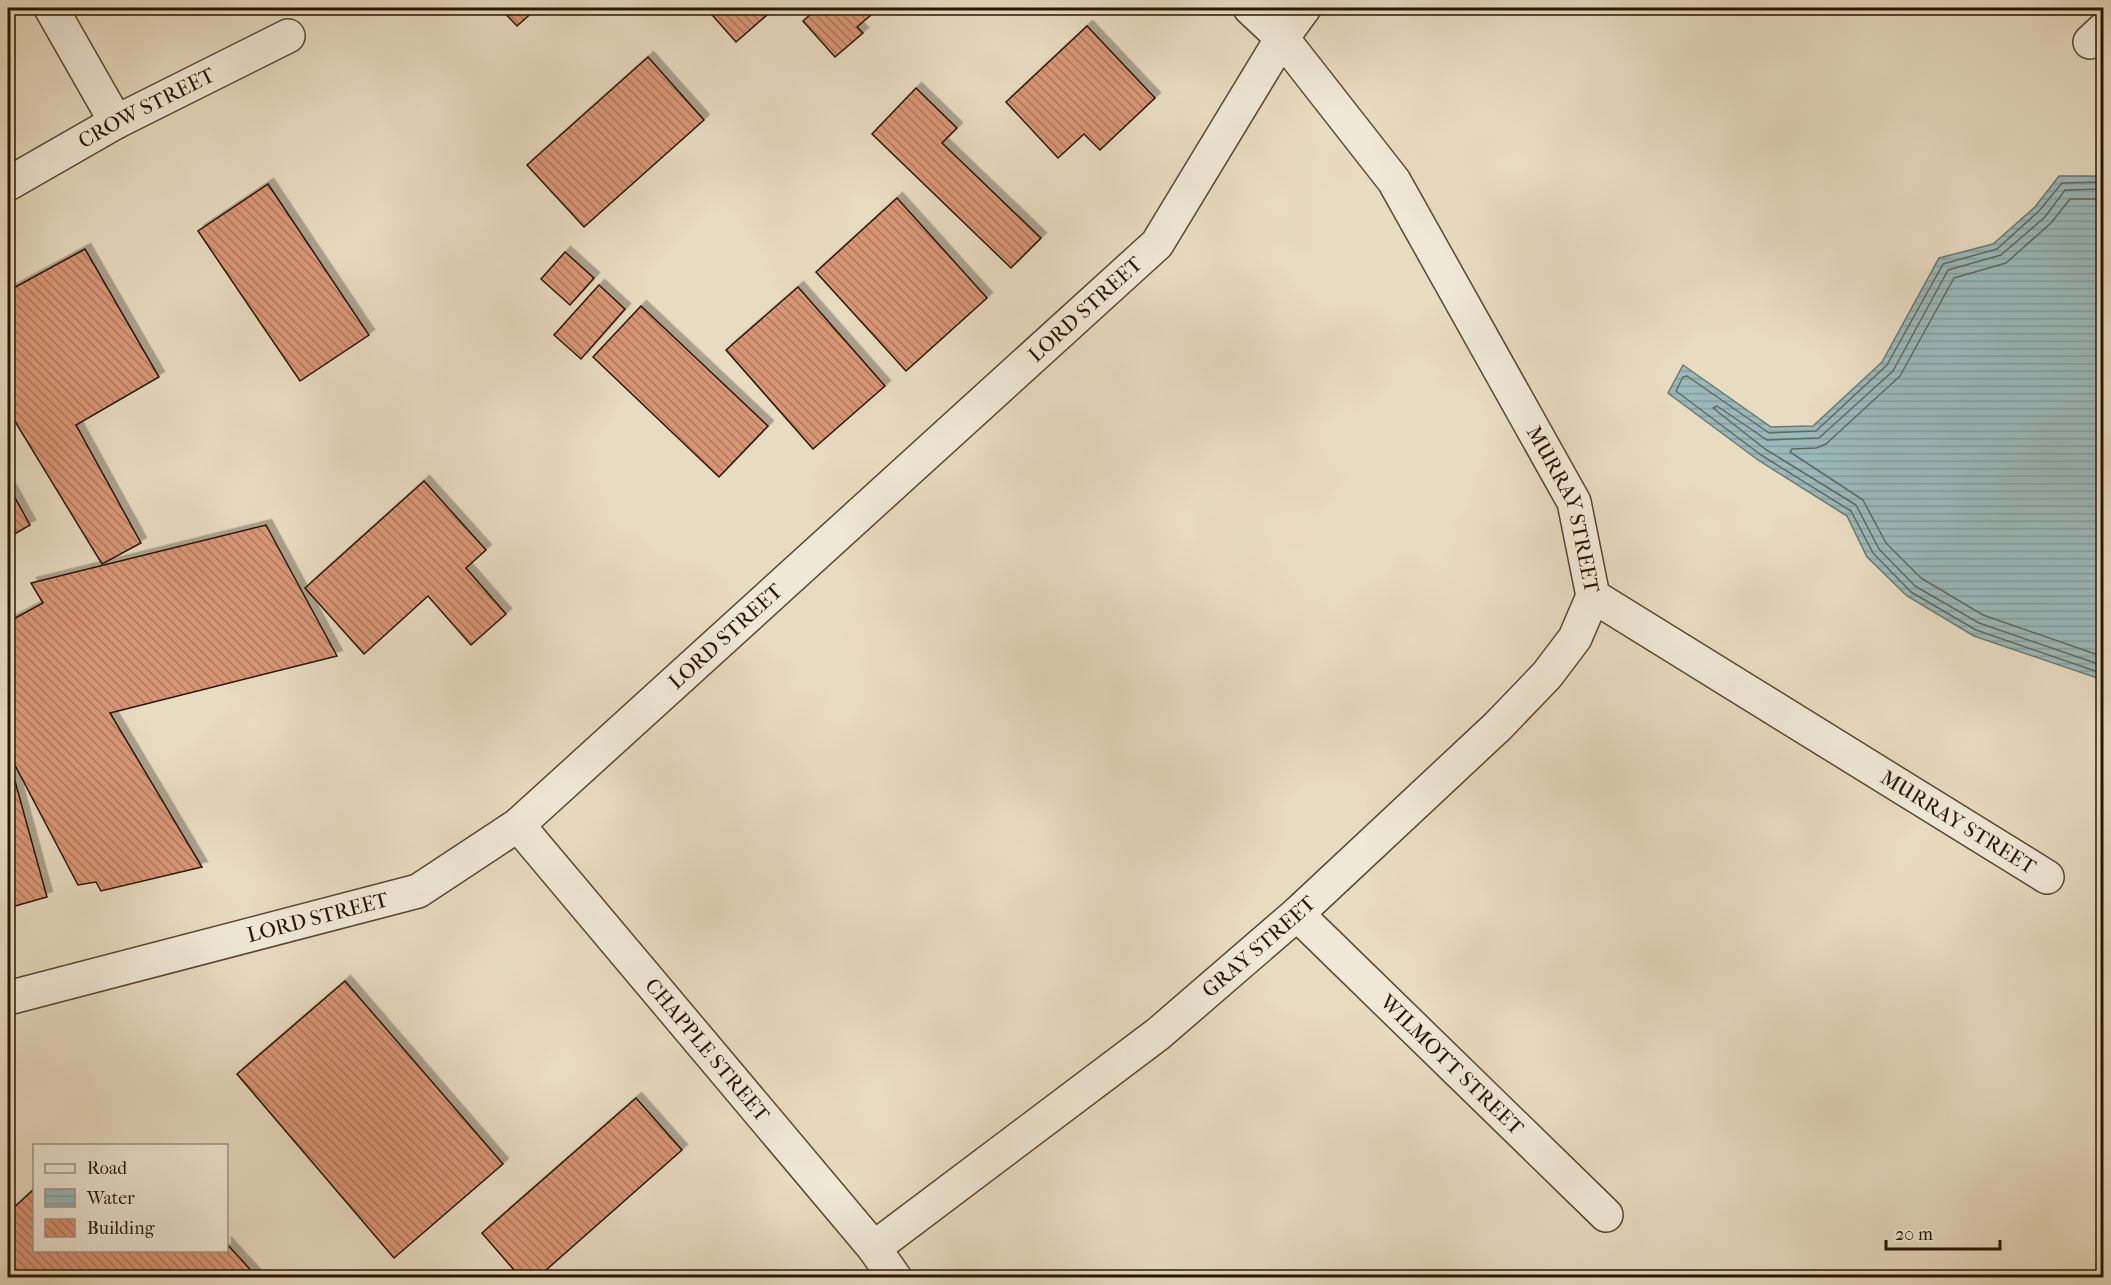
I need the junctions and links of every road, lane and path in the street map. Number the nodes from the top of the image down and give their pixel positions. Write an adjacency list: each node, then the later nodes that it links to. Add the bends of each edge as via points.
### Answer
1 (51, 8): 6 (street)
2 (1250, 8): 5 (street, MURRAY STREET)
3 (1304, 8): 5 (street, LORD STREET)
4 (288, 36): 6 (street, CROW STREET)
5 (1282, 38): 8 (street, MURRAY STREET, via 1394,181 1574,502); 9 (street, LORD STREET, via 1157,244)
6 (116, 122): 7 (street, CROW STREET)
7 (8, 184)
8 (1593, 596): 10 (street, MURRAY STREET); 11 (street, GRAY STREET, via 1575,638 1547,675 1498,726)
9 (518, 825): 12 (street, LORD STREET, via 418,891); 14 (street, CHAPPLE STREET)
10 (2047, 877)
11 (1297, 914): 13 (street, WILMOTT STREET); 14 (street, GRAY STREET, via 1158,1034)
12 (8, 998)
13 (1606, 1215)
14 (874, 1248): 15 (street, CHAPPLE STREET)
15 (896, 1278)

